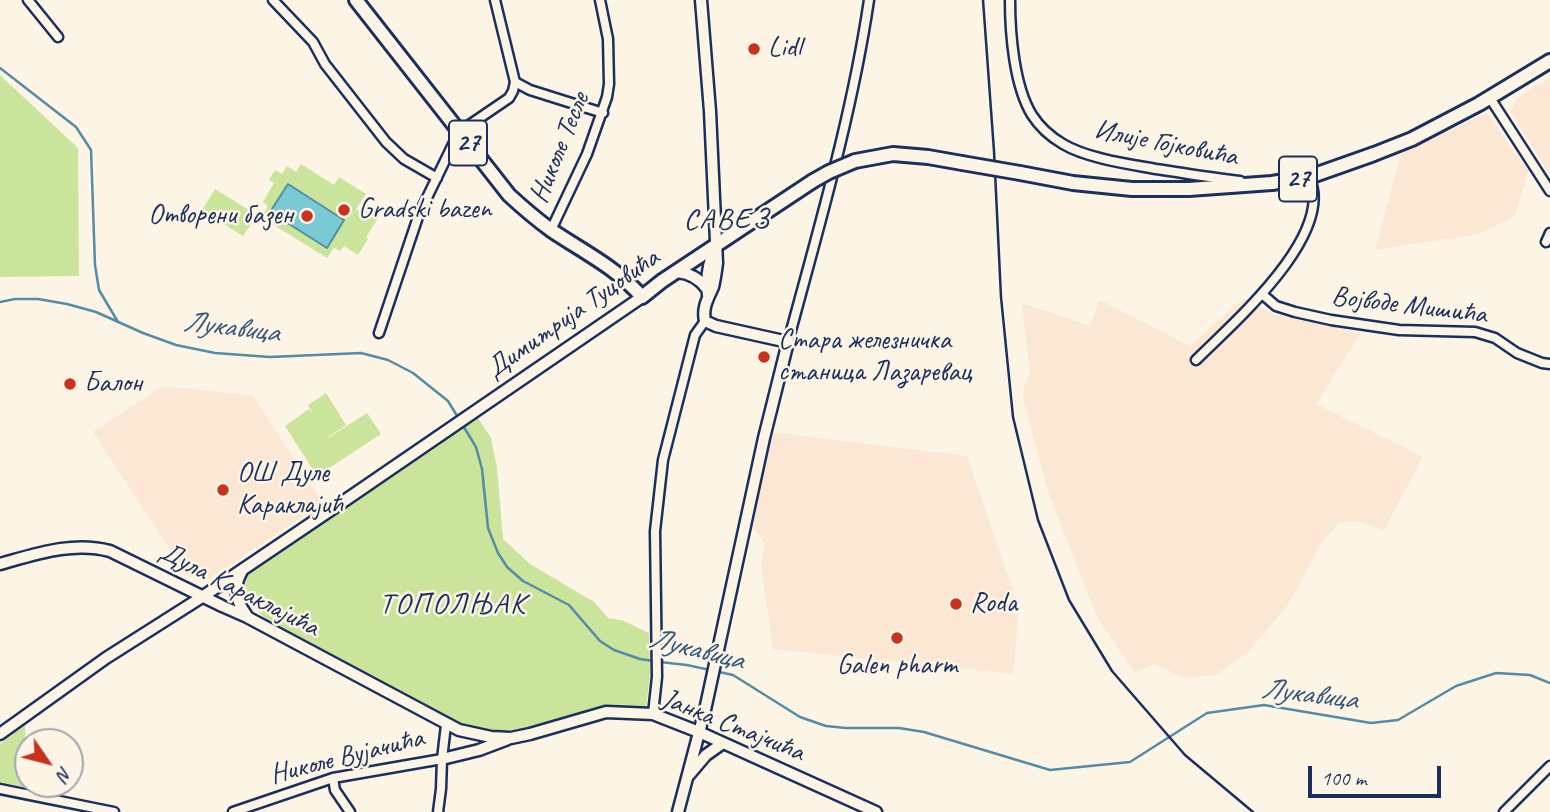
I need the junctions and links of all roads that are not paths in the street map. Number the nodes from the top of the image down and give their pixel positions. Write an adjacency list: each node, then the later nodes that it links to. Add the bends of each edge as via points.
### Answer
1 (28, 0): 9 (street)
2 (273, 0): 16 (street, via 313,42 386,142 404,159)
3 (356, 0): 14 (main road, 27)
4 (495, 0): 11 (street)
5 (600, 0): 13 (street, Николе Тесле, via 609,61)
6 (701, 0): 22 (street)
7 (869, 0): 29 (street, via 852,96)
8 (1010, 0): 17 (street, Илије Гојковића, via 1022,90 1032,114 1047,132 1065,145 1099,158)
9 (58, 37)
10 (1550, 61): 12 (main road, Димитрија Туцовића / 27)
11 (515, 82): 13 (street); 14 (street, via 509,98)
12 (1490, 98): 15 (main road, Димитрија Туцовића / 27, via 1412,139); 18 (street)
13 (603, 113): 19 (street, Николе Тесле)
14 (459, 132): 16 (street); 19 (main road, 27, via 509,195)
15 (1309, 177): 17 (main road, Димитрија Туцовића / 27); 25 (street, via 1314,197 1310,219 1298,246)
16 (437, 178): 28 (street, via 419,214)
17 (1253, 185): 22 (main road, Димитрија Туцовића / 27, bridge, via 1132,189 894,154 855,161 829,172)
18 (1550, 191)
19 (551, 230): 26 (main road, 27, via 623,278)
20 (1550, 233): 21 (street)
21 (1546, 242)
22 (717, 244): 23 (main road, Димитрија Туцовића / 27); 24 (street, via 708,268)
23 (677, 272): 24 (street, via 696,278); 26 (main road, Димитрија Туцовића / 27)
24 (708, 293): 27 (street)
25 (1262, 294): 30 (street); 31 (street, Војводе Мишића, via 1276,306 1331,320 1399,330 1475,332 1495,338 1517,354)
26 (642, 297): 33 (street, Димитрија Туцовића)
27 (705, 321): 29 (street); 36 (street, via 695,335 663,460 655,531 657,677)
28 (379, 333)
29 (788, 342): 38 (street)
30 (1196, 360)
31 (1550, 363)
32 (0, 564): 34 (street, Дула Караклајића, via 54,550 99,548)
33 (244, 567): 34 (street, Димитрија Туцовића); 35 (street, via 235,594)
34 (202, 597): 35 (street, Дула Караклајића); 39 (street, Димитрија Туцовића)
35 (247, 617): 37 (street, Дула Караклајића)
36 (653, 715): 38 (street, Јанка Стајчића); 40 (street, Јанка Стајчића, via 606,712)
37 (446, 724): 40 (street, Јанка Стајчића, via 472,734); 42 (street, Николе Вујачића)
38 (699, 732): 41 (street, Јанка Стајчића); 45 (street)
39 (0, 734)
40 (511, 738): 42 (street)
41 (723, 743): 45 (street); 52 (street, Јанка Стајчића)
42 (442, 759): 44 (street, Николе Вујачића); 50 (street)
43 (1550, 766): 53 (street)
44 (333, 778): 48 (street, Николе Вујачића); 49 (street, via 335,790)
45 (687, 778): 51 (street)
46 (0, 789): 47 (street)
47 (114, 812)
48 (233, 812)
49 (350, 812)
50 (438, 812)
51 (678, 812)
52 (876, 812)
53 (1504, 812)

